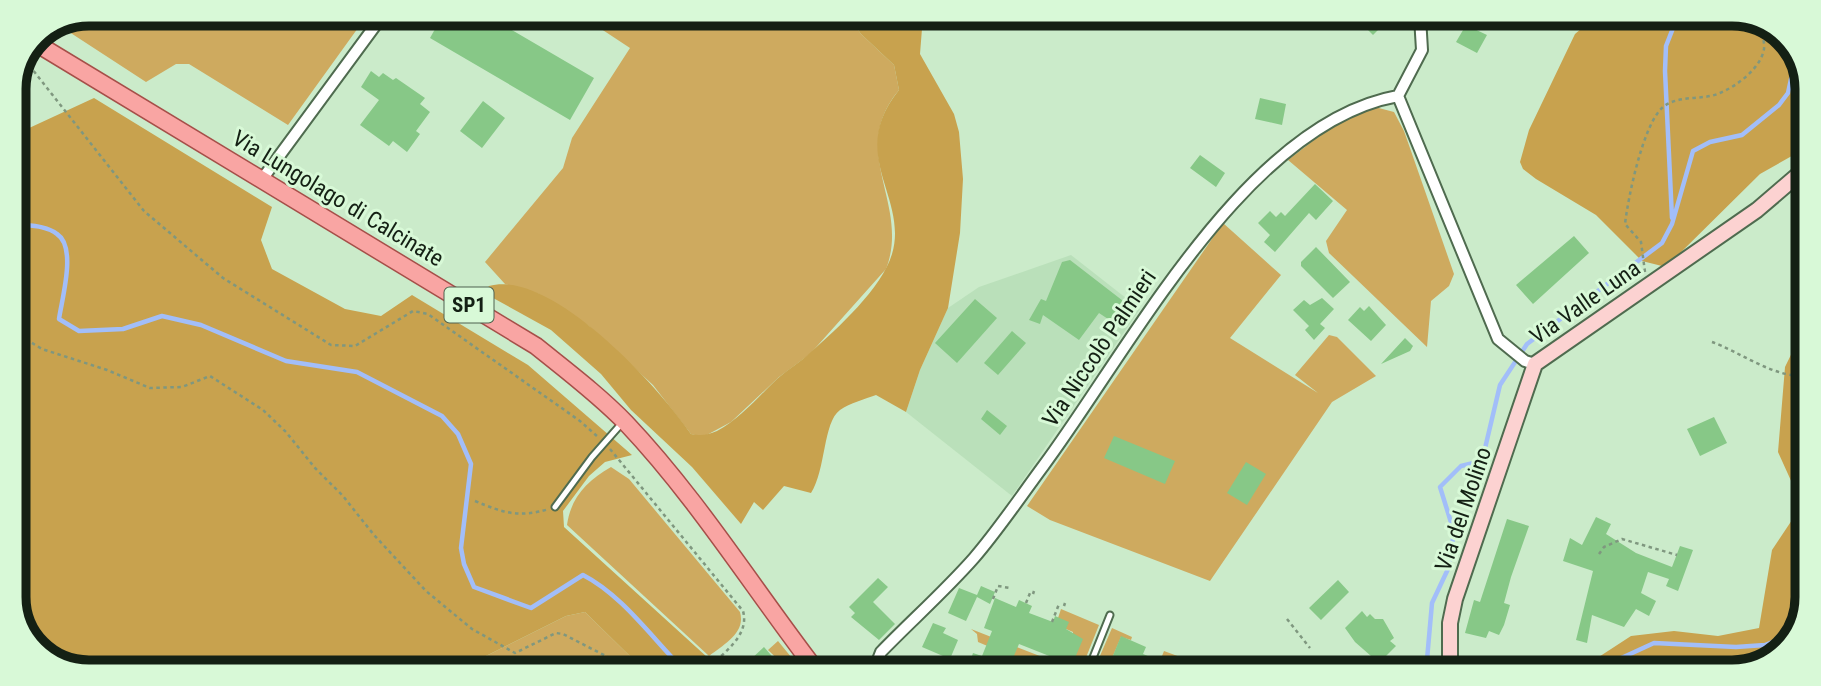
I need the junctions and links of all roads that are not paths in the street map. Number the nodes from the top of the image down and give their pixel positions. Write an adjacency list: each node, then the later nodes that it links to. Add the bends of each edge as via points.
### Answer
1 (375, 26): 6 (street)
2 (1421, 26): 4 (street, via 1422,50)
3 (43, 47): 6 (main road, Via Lungolago di Calcinate / SP1)
4 (1398, 96): 7 (street, Via Valle Luna, via 1497,339); 12 (street, Via Niccolò Palmieri, via 1373,100 1322,124 1280,157 1220,219 1181,265 1046,463 973,558)
5 (1795, 177): 7 (street, Via Valle Luna, via 1757,210)
6 (263, 178): 8 (main road, Via Lungolago di Calcinate / SP1, via 536,346)
7 (1530, 362): 14 (street, Via del Molino, via 1455,599)
8 (624, 421): 9 (lane); 11 (main road, Via Lungolago di Calcinate / SP1, via 657,457)
9 (555, 507)
10 (1110, 615): 13 (lane)
11 (806, 660)
12 (878, 660)
13 (1092, 660)
14 (1450, 660)

